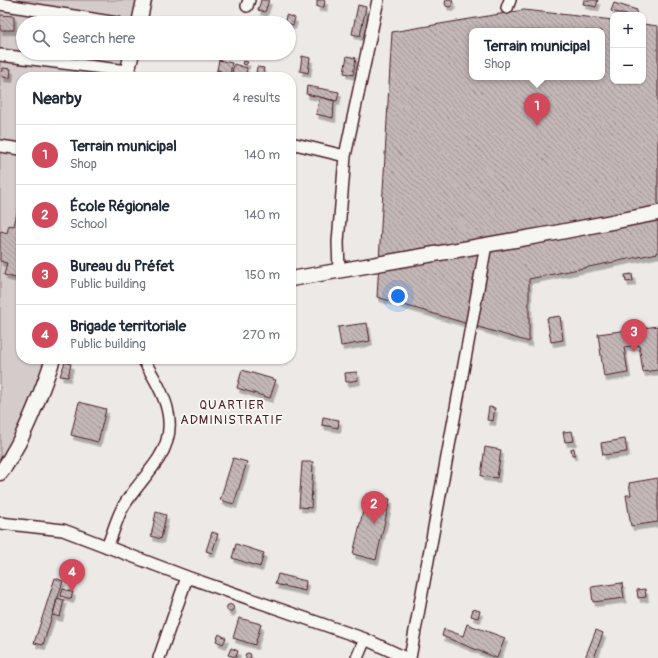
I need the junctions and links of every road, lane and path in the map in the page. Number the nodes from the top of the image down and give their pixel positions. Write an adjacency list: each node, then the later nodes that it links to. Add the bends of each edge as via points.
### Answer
1 (144, 0): 5 (main road)
2 (378, 0): 15 (street)
3 (0, 4): 4 (street)
4 (74, 16)
5 (141, 16)
6 (0, 54): 7 (street)
7 (16, 57)
8 (38, 60): 10 (street)
9 (130, 60): 11 (main road)
10 (114, 72)
11 (127, 72)
12 (296, 144): 15 (street)
13 (0, 146): 14 (street)
14 (16, 148)
15 (345, 156): 18 (street, via 338,242)
16 (658, 213): 17 (main road)
17 (486, 245): 18 (main road); 30 (street)
18 (339, 271): 19 (main road)
19 (296, 278)
20 (51, 364): 22 (main road, via 22,437)
21 (146, 364): 24 (street, via 163,393 170,414 170,435 160,456 123,507)
22 (0, 473)
23 (0, 524): 24 (street, via 63,530)
24 (108, 547): 25 (street)
25 (187, 577): 26 (street); 27 (street)
26 (365, 638): 28 (street); 29 (street)
27 (159, 658)
28 (357, 658)
29 (406, 658)
30 (410, 658)

